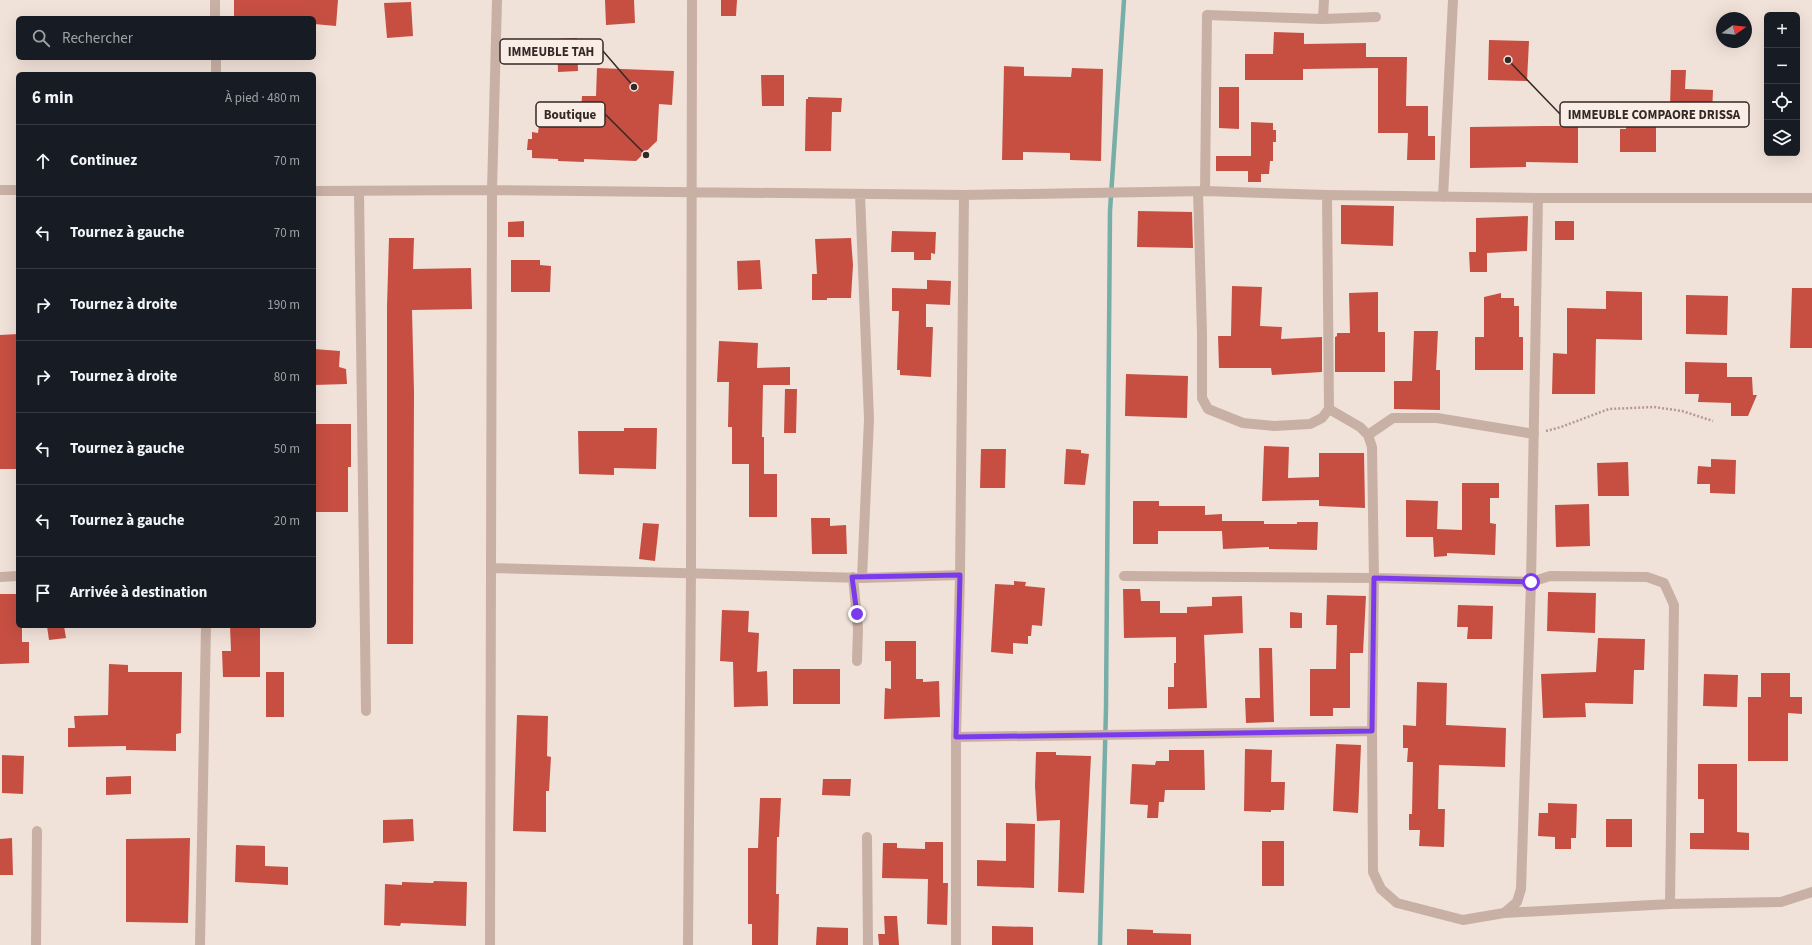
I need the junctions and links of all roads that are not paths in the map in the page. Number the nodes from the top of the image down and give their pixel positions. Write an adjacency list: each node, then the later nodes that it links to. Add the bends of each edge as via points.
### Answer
1 (215, 0): 6 (street)
2 (497, 0): 13 (street)
3 (692, 0): 17 (street)
4 (1324, 0): 8 (street)
5 (1453, 0): 21 (street)
6 (215, 16)
7 (1376, 17): 8 (street)
8 (1323, 19): 16 (street, via 1207,15)
9 (216, 60): 10 (street)
10 (216, 72)
11 (0, 190): 12 (street)
12 (16, 190)
13 (492, 190): 15 (street); 17 (street); 27 (street)
14 (316, 191): 15 (street)
15 (359, 191): 38 (street)
16 (1202, 191): 19 (street); 20 (street); 24 (street, via 1202,398 1208,409 1243,423 1274,426 1310,424 1322,418)
17 (691, 193): 18 (street); 28 (street)
18 (860, 194): 19 (street); 33 (street, via 869,419)
19 (964, 195): 29 (street)
20 (1327, 195): 21 (street); 24 (street)
21 (1442, 197): 22 (street)
22 (1538, 198): 23 (street); 25 (street)
23 (1812, 198)
24 (1329, 409): 26 (street, via 1360,427)
25 (1534, 434): 26 (street, via 1437,418 1393,418); 35 (street)
26 (1368, 435): 34 (street, via 1372,447)
27 (491, 568): 28 (street); 48 (street)
28 (691, 574): 33 (street); 49 (street)
29 (960, 575): 33 (street); 40 (street)
30 (16, 576): 32 (street)
31 (1124, 576): 34 (street)
32 (0, 577)
33 (857, 577): 37 (street)
34 (1374, 578): 35 (street); 39 (street)
35 (1531, 582): 44 (street, via 1550,576 1647,577 1664,583 1674,605); 45 (street, via 1521,888 1517,902)
36 (206, 628): 47 (street)
37 (856, 661)
38 (366, 711)
39 (1372, 731): 40 (street); 45 (street, via 1373,872 1381,889 1397,903 1463,920)
40 (956, 737): 51 (street)
41 (38, 831): 46 (street)
42 (867, 837): 50 (street)
43 (1812, 892): 44 (street, via 1782,902)
44 (1670, 904): 45 (street)
45 (1504, 913)
46 (36, 945)
47 (200, 945)
48 (490, 945)
49 (688, 945)
50 (868, 945)
51 (956, 945)

